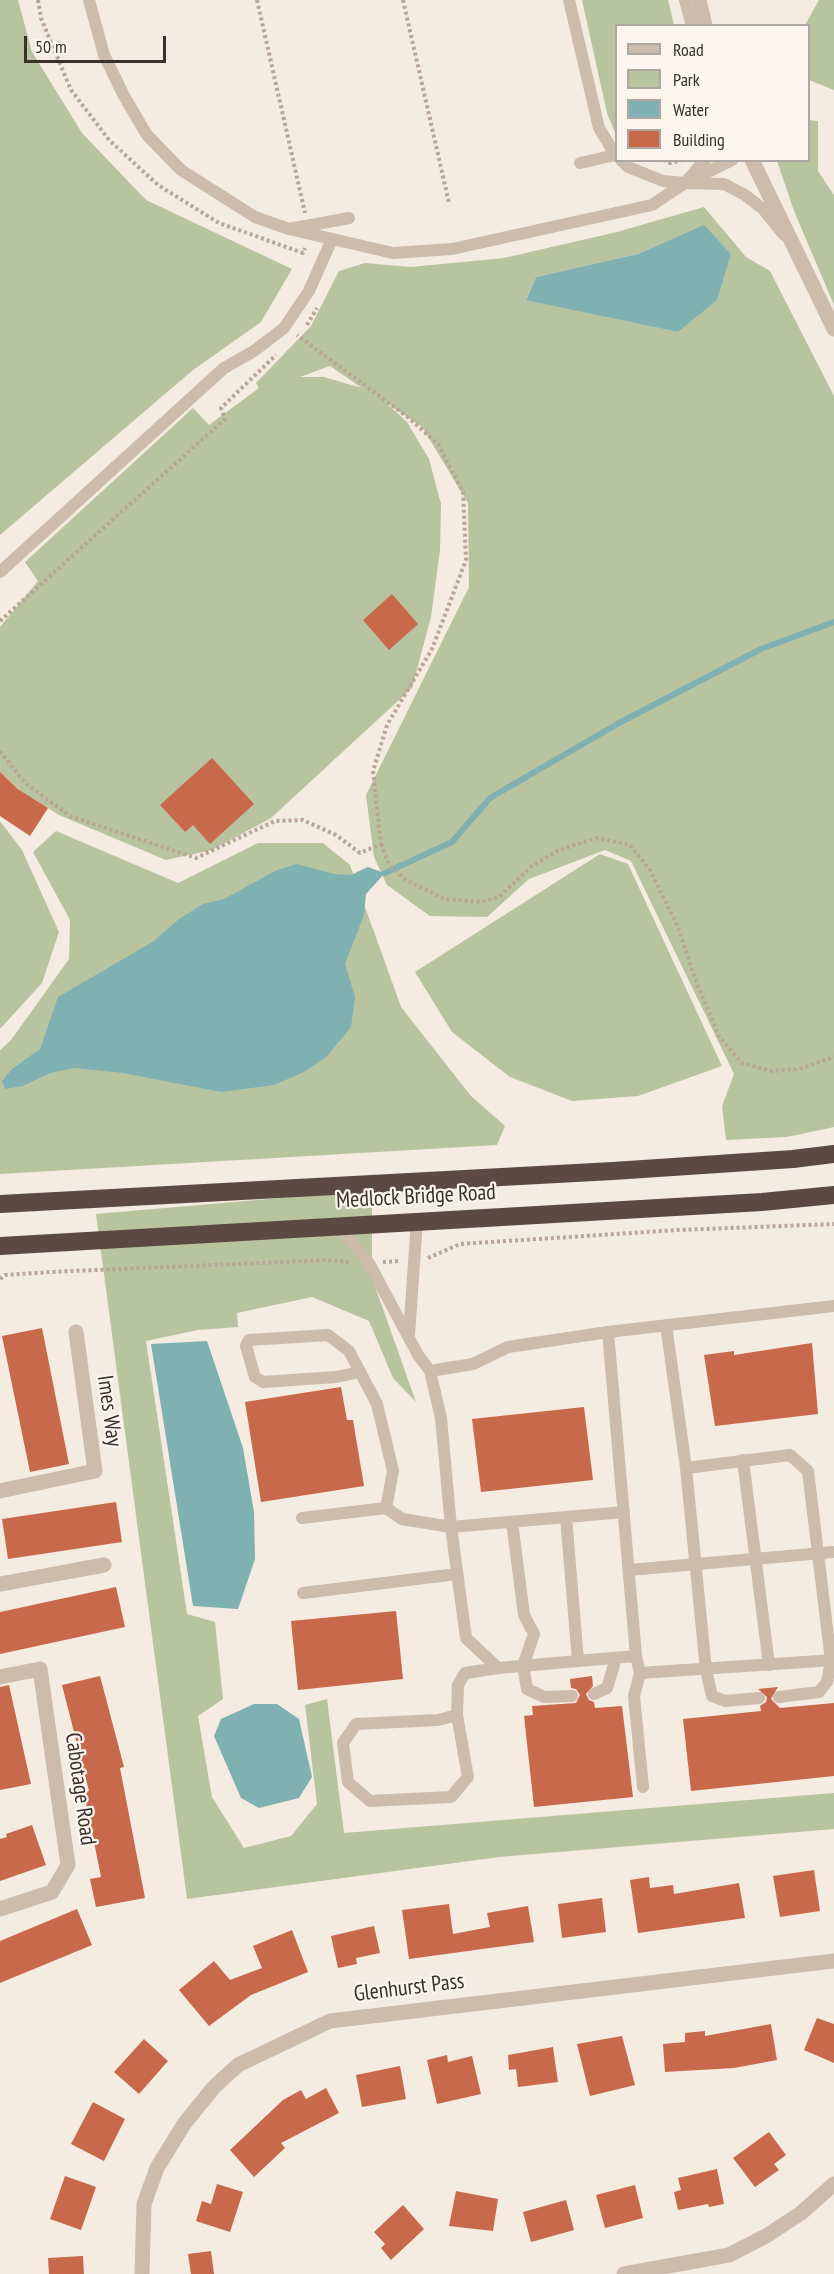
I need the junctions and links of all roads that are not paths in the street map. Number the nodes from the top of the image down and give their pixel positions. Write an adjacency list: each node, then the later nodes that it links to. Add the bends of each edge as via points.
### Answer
1 (89, 0): 16 (lane, via 104,55 147,135 181,170 255,217 290,229)
2 (569, 0): 7 (lane, via 600,128)
3 (685, 0): 5 (lane)
4 (699, 0): 6 (street)
5 (691, 24)
6 (705, 24)
7 (615, 152)
8 (615, 157): 13 (lane)
9 (623, 162): 14 (lane, via 663,181)
10 (703, 162): 14 (lane)
11 (728, 162): 14 (lane)
12 (753, 162): 18 (street)
13 (580, 163)
14 (685, 183): 17 (lane, via 652,205 452,249 393,253); 18 (lane, via 724,184 745,195 763,209)
15 (349, 218): 16 (lane)
16 (311, 230): 17 (lane)
17 (332, 239): 20 (lane, via 309,291 284,328 224,369)
18 (794, 247): 19 (street)
19 (834, 329)
20 (0, 572)
21 (834, 1154): 23 (highway, Medlock Bridge Road, via 602,1171)
22 (834, 1195): 24 (highway, Medlock Bridge Road)
23 (0, 1204)
24 (417, 1220): 25 (highway, Medlock Bridge Road); 31 (lane)
25 (338, 1226): 26 (highway, Medlock Bridge Road); 31 (lane, via 369,1263)
26 (2, 1248)
27 (834, 1306): 28 (lane)
28 (666, 1325): 30 (lane); 35 (lane)
29 (76, 1332): 36 (street, Imes Way, via 95,1471)
30 (608, 1332): 32 (lane, via 508,1347 473,1364); 38 (lane)
31 (409, 1336): 32 (lane)
32 (430, 1371): 42 (lane, via 441,1418)
33 (360, 1372): 33 (lane, via 349,1351 328,1335 249,1340 246,1346 255,1377 263,1382); 37 (lane, via 377,1404 393,1471)
34 (743, 1460): 35 (lane); 44 (lane, via 790,1455 808,1471); 45 (lane)
35 (686, 1468): 46 (lane)
36 (0, 1491)
37 (386, 1508): 40 (lane); 42 (lane, via 402,1519)
38 (624, 1512): 39 (lane); 48 (lane)
39 (566, 1517): 41 (lane); 55 (lane)
40 (302, 1518)
41 (512, 1522): 42 (lane); 57 (lane, via 524,1615 534,1634)
42 (451, 1527): 49 (lane)
43 (834, 1552): 44 (lane)
44 (818, 1554): 45 (lane); 54 (lane)
45 (756, 1559): 46 (lane); 56 (lane)
46 (695, 1564): 48 (lane); 59 (lane)
47 (105, 1565): 50 (street)
48 (629, 1570): 52 (lane)
49 (457, 1574): 51 (lane); 58 (lane, via 466,1638)
50 (0, 1584)
51 (303, 1593)
52 (636, 1656): 53 (lane); 60 (lane)
53 (616, 1658): 55 (lane); 62 (lane, via 607,1688)
54 (832, 1660): 56 (lane); 64 (lane, via 827,1682 819,1692)
55 (578, 1661): 57 (lane)
56 (769, 1665): 59 (lane)
57 (523, 1666): 58 (lane); 63 (lane, via 527,1689 544,1697)
58 (498, 1668): 66 (lane, via 465,1673 458,1685)
59 (706, 1670): 60 (lane); 65 (lane, via 711,1696 725,1701)
60 (640, 1673): 67 (lane, via 634,1696)
61 (0, 1677): 68 (street, Cabotage Road, via 40,1670 68,1865 52,1892)
62 (594, 1694)
63 (572, 1696)
64 (779, 1697)
65 (759, 1698)
66 (457, 1715): 66 (lane, via 468,1778 451,1797 370,1801 348,1782 343,1743 356,1724 438,1720)
67 (643, 1787)
68 (0, 1910)
69 (834, 1961): 72 (street, Glenhurst Pass, via 330,2021 238,2065 184,2124 157,2168 144,2204)
70 (834, 2184): 71 (street, via 801,2213 729,2255)
71 (643, 2272): 73 (street)
72 (142, 2274)
73 (624, 2274)

